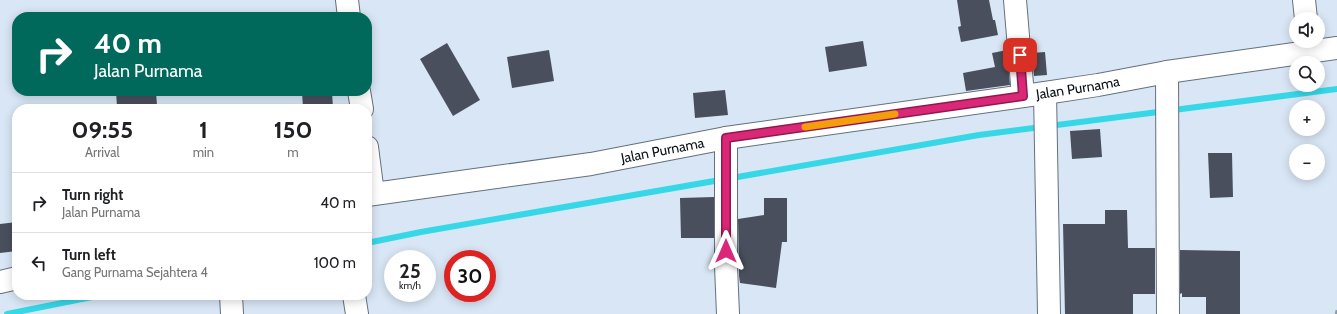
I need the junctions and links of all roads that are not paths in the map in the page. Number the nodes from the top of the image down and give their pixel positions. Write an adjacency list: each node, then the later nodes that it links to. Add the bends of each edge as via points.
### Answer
1 (347, 0): 4 (street)
2 (1015, 0): 11 (street)
3 (1304, 0): 5 (street)
4 (348, 12)
5 (1305, 12)
6 (1325, 47): 8 (street, Jalan Purnama)
7 (1298, 48): 9 (street, Jalan Purnama)
8 (1337, 48)
9 (1167, 73): 10 (street, Jalan Purnama); 22 (street)
10 (1045, 94): 11 (street, Jalan Purnama); 21 (street)
11 (1023, 96): 12 (street, Jalan Purnama)
12 (726, 139): 13 (street, Jalan Purnama, via 591,164); 20 (street)
13 (372, 195)
14 (12, 279): 15 (street)
15 (0, 282)
16 (231, 300): 18 (street)
17 (355, 300): 19 (street)
18 (232, 314)
19 (357, 314)
20 (728, 314)
21 (1049, 314)
22 (1168, 314)

